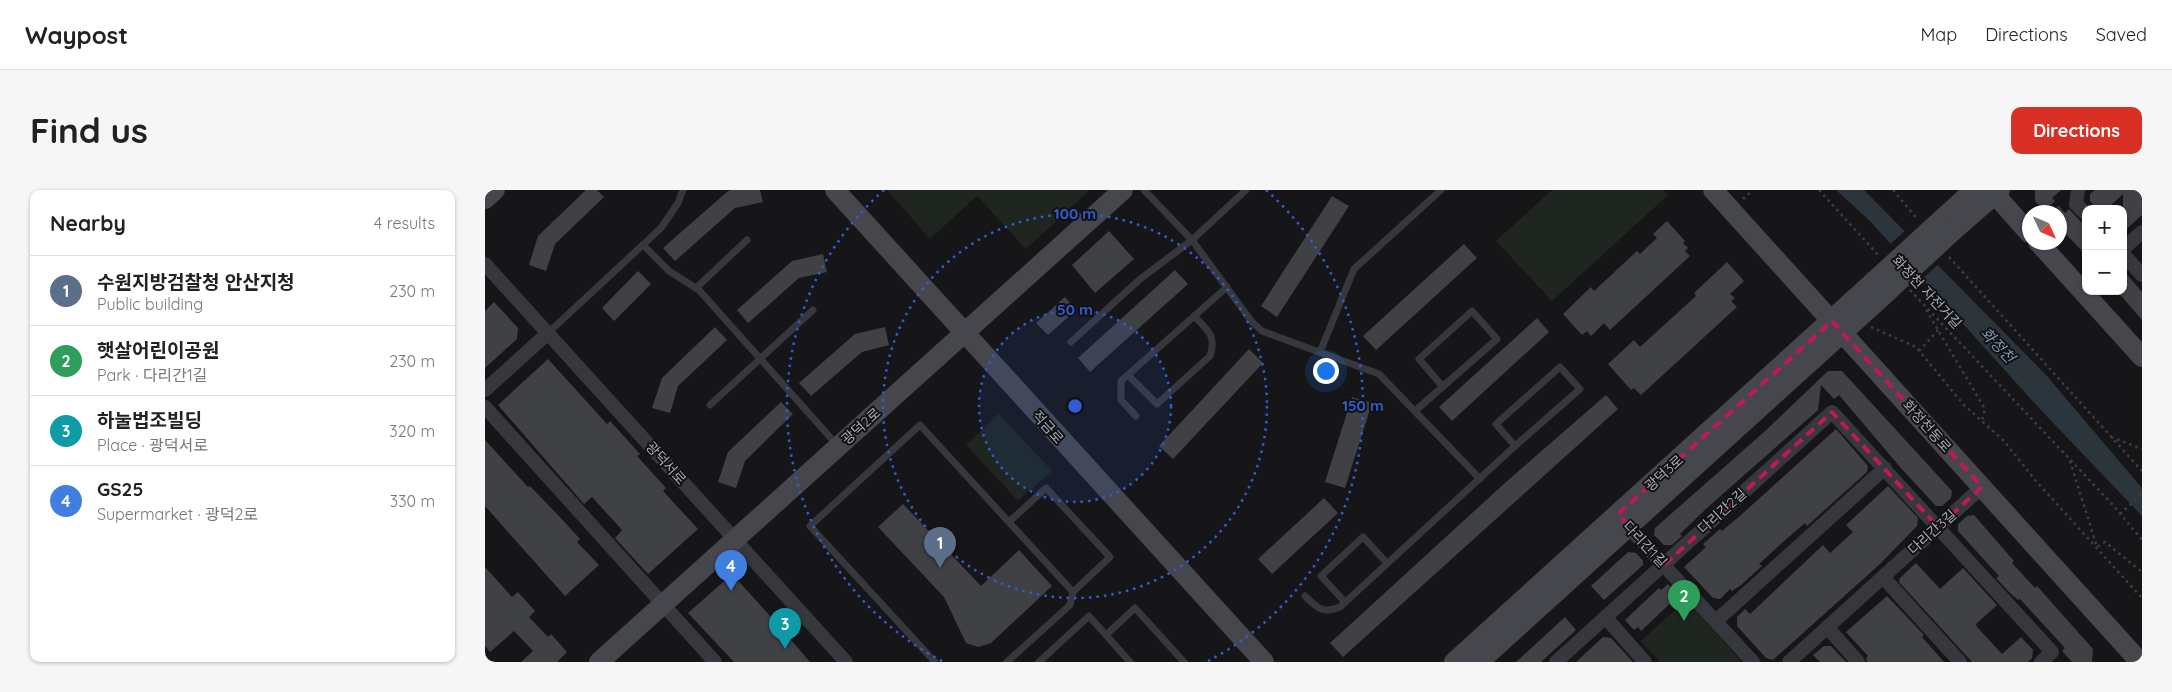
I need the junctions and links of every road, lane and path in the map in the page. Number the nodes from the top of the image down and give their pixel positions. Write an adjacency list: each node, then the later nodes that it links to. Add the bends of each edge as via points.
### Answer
1 (495, 190): 14 (street)
2 (683, 190): 22 (lane, via 671,214)
3 (835, 190): 39 (street, 적금로)
4 (1123, 190): 39 (street, 광덕2로)
5 (1144, 190): 21 (lane)
6 (1246, 190): 21 (lane)
7 (1441, 190): 42 (lane, via 1354,269)
8 (1713, 190): 36 (street, 화정천동로)
9 (1819, 190): 27 (path, 화정천 자전거길)
10 (1893, 190): 18 (path)
11 (1974, 190): 16 (street)
12 (2078, 190): 15 (street, via 2076,204)
13 (1995, 192): 16 (street); 17 (street)
14 (485, 199)
15 (2082, 210)
16 (1948, 225): 36 (street, 광덕3로, bridge)
17 (2022, 225)
18 (1923, 226)
19 (2142, 232): 23 (street)
20 (747, 240): 31 (lane)
21 (1192, 240): 30 (lane); 40 (lane, via 1139,280)
22 (643, 245): 31 (lane, via 669,271); 38 (lane)
23 (2127, 245)
24 (2045, 250): 43 (street)
25 (1947, 255): 53 (path)
26 (2127, 258): 29 (street)
27 (1883, 260)
28 (485, 264): 38 (street, 광덕서로)
29 (2142, 275)
30 (1227, 287): 35 (lane); 42 (lane, via 1262,331)
31 (696, 288): 44 (lane)
32 (1910, 289): 33 (path, 화정천 자전거길)
33 (1923, 304): 37 (path); 57 (path, 화정천 자전거길)
34 (813, 310): 44 (lane)
35 (1194, 316): 45 (lane); 45 (lane, via 1213,337 1210,356 1157,404)
36 (1843, 325): 41 (path, via 1915,346); 61 (street, 화정천동로); 64 (street, 광덕3로)
37 (1938, 330): 41 (path); 52 (path, via 1985,409)
38 (548, 333): 47 (street); 67 (street, 광덕서로)
39 (963, 334): 55 (street, 광덕2로); 92 (street, 적금로)
40 (1071, 342)
41 (1919, 351): 52 (path, via 1964,405)
42 (1320, 352): 50 (lane, via 1379,374)
43 (2142, 357)
44 (760, 358): 48 (lane); 55 (lane)
45 (1128, 375): 51 (lane, via 1121,381 1119,391 1121,400)
46 (1443, 387): 46 (lane, via 1419,360 1473,311 1497,339); 50 (lane)
47 (485, 390)
48 (710, 405)
49 (485, 407): 78 (street)
50 (1415, 412): 60 (lane)
51 (1136, 416)
52 (1982, 421): 69 (path, via 2004,441)
53 (2109, 437): 56 (path); 59 (path)
54 (1515, 446): 54 (lane, via 1580,389 1560,367 1495,424); 60 (lane)
55 (838, 447): 67 (street, 광덕2로)
56 (2142, 449)
57 (2070, 459): 63 (path, 화정천 자전거길); 69 (path)
58 (1885, 468): 66 (street, 다리간2길); 71 (street, 다리간2길, via 1832,412); 80 (street)
59 (2142, 471)
60 (1480, 479): 70 (lane)
61 (1982, 486): 66 (street, 다리간3길); 83 (street, 화정천동로)
62 (2142, 494): 63 (path)
63 (2120, 514): 68 (path, 화정천 자전거길)
64 (1623, 520): 71 (street, 다리간1길); 93 (street, 광덕3로); 94 (street, 광덕3로)
65 (1009, 522): 74 (lane); 74 (lane, via 1046,488 1091,536 1110,557); 87 (lane, via 920,425 810,526)
66 (1938, 527): 73 (street, 다리간3길); 101 (street, 다리간2길, via 2052,652)
67 (735, 540): 78 (street, 광덕2로); 86 (street, 광덕서로)
68 (2142, 540)
69 (2097, 547): 72 (path, via 2105,542); 76 (path)
70 (1387, 563): 77 (lane); 77 (lane, via 1363,537 1321,576)
71 (1664, 565): 79 (street, 다리간2길); 80 (street, 다리간1길)
72 (2142, 572)
73 (1883, 576): 81 (street, 다리간3길); 100 (street)
74 (1073, 592): 88 (lane, via 1070,605)
75 (1305, 596): 77 (lane, via 1322,611 1330,611)
76 (2142, 598)
77 (1345, 602)
78 (663, 605): 84 (street, 광덕2로); 85 (street)
79 (1605, 617): 95 (street, 다리간2길); 96 (street)
80 (1716, 622): 97 (street, 다리간1길)
81 (1827, 627): 98 (street, 다리간3길); 99 (street)
82 (1106, 635): 89 (lane, via 1089,616); 90 (lane); 91 (lane, via 1135,608)
83 (2132, 659)
84 (599, 662)
85 (715, 662)
86 (846, 662)
87 (935, 662)
88 (1007, 662)
89 (1039, 662)
90 (1130, 662)
91 (1184, 662)
92 (1264, 662)
93 (1455, 662)
94 (1479, 662)
95 (1556, 662)
96 (1645, 662)
97 (1753, 662)
98 (1789, 662)
99 (1858, 662)
100 (1960, 662)
101 (2041, 662)

